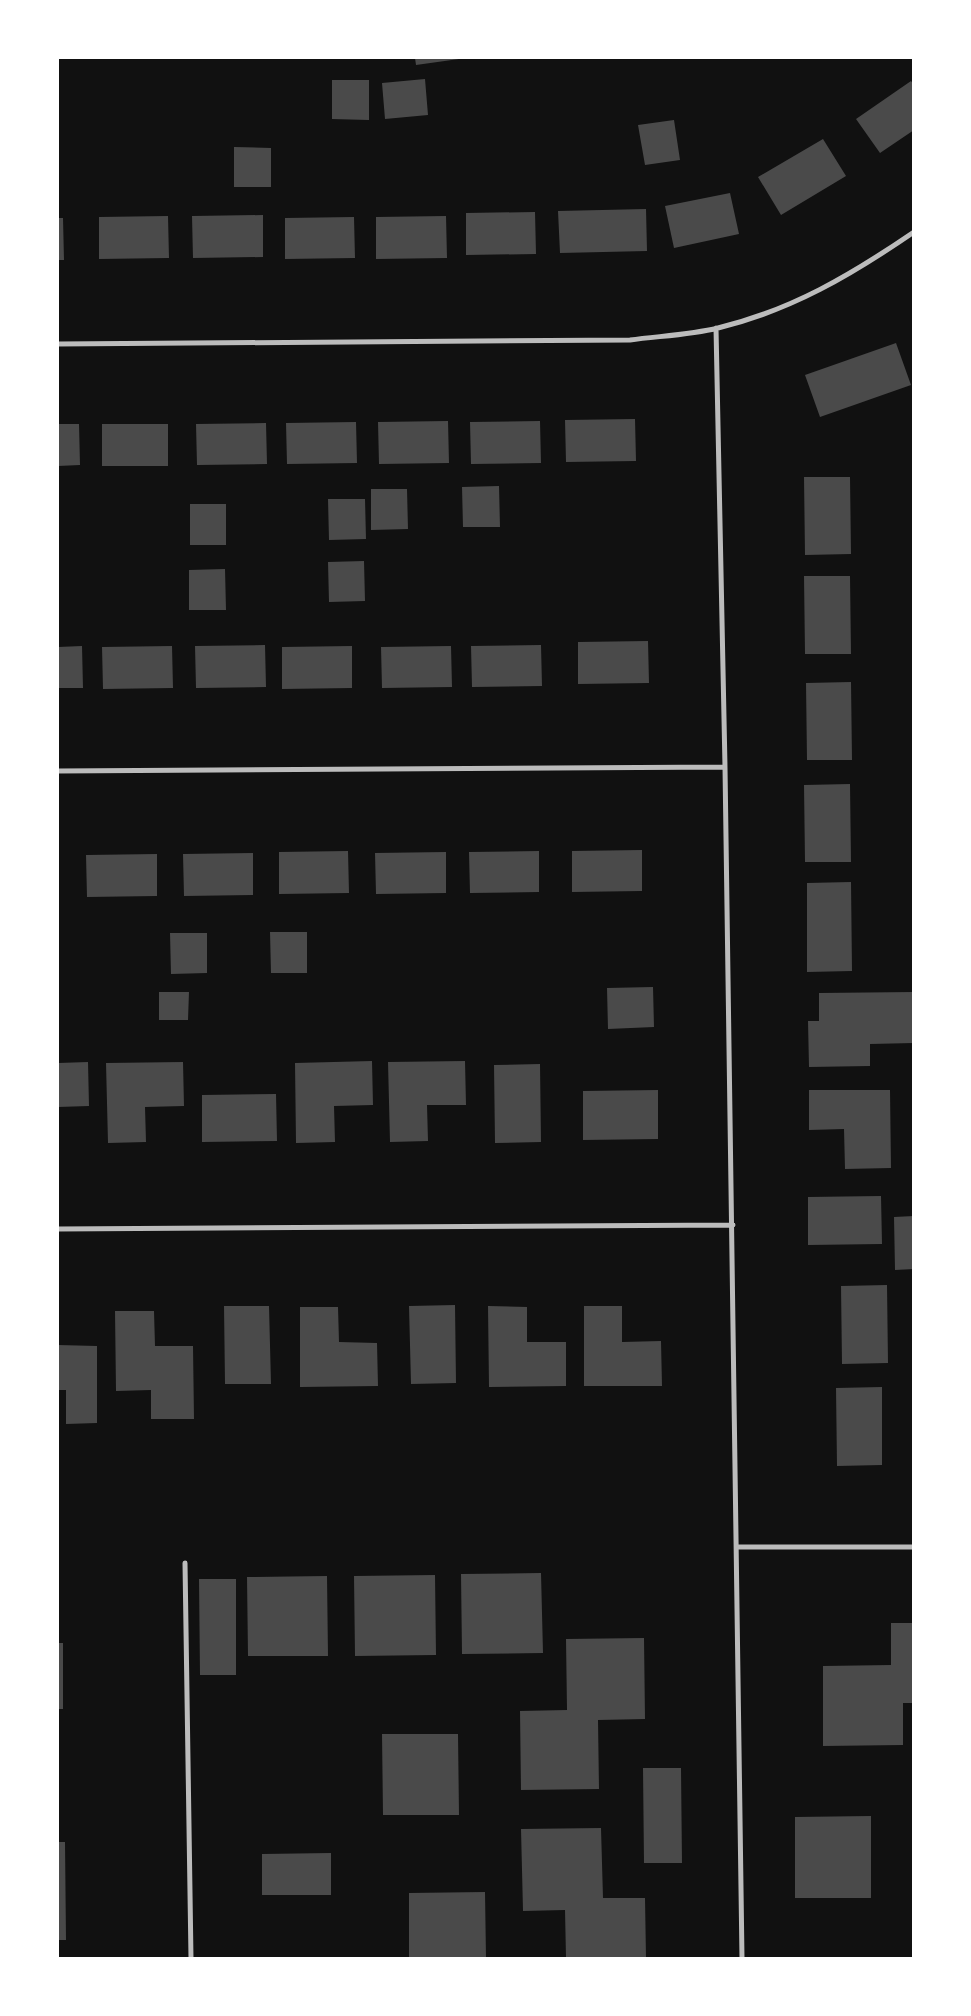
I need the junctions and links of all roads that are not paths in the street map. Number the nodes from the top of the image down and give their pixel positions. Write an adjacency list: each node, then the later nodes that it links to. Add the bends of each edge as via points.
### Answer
1 (914, 232): 2 (street, via 830,286 751,318)
2 (716, 328): 3 (street, via 630,340); 4 (street)
3 (58, 344)
4 (726, 768): 5 (street); 6 (street)
5 (58, 771)
6 (733, 1226): 7 (street); 9 (street)
7 (58, 1229)
8 (914, 1546): 9 (street)
9 (738, 1547): 12 (street)
10 (184, 1563): 11 (street)
11 (191, 1958)
12 (742, 1958)

